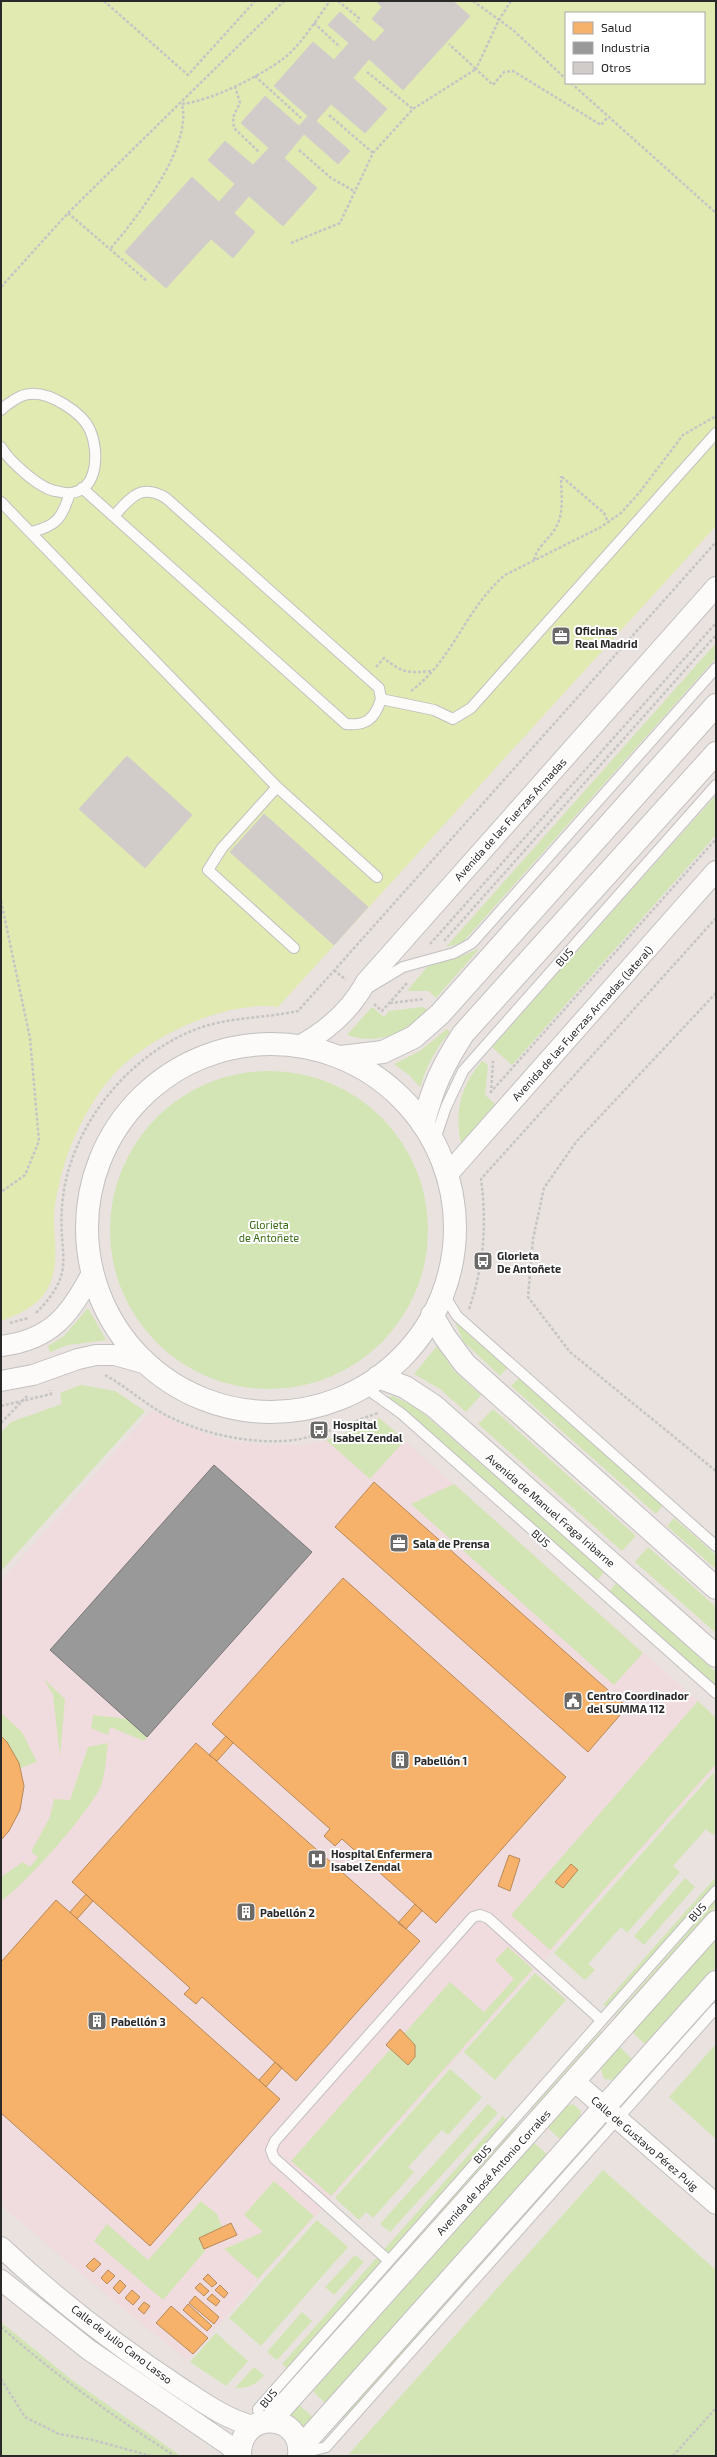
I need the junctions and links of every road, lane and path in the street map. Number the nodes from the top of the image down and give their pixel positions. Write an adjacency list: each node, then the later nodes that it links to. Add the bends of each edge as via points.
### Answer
1 (104, 1): 2 (path, via 188,75)
2 (254, 1)
3 (284, 1): 19 (path, via 190,92)
4 (330, 1): 10 (path)
5 (338, 1): 9 (path, via 359,18)
6 (473, 1): 8 (path)
7 (511, 1): 8 (path)
8 (499, 20): 13 (path); 16 (path)
9 (357, 22)
10 (314, 23): 12 (path); 15 (path, via 284,58)
11 (449, 44): 13 (path)
12 (340, 47)
13 (476, 69): 20 (path); 22 (path, via 493,85 504,72 512,71 601,125)
14 (368, 72): 20 (path)
15 (255, 76): 18 (path); 23 (path)
16 (565, 78)
17 (572, 84): 22 (path)
18 (235, 86): 19 (path); 25 (path, via 240,103 233,117 234,128)
19 (182, 104): 28 (path); 31 (path, via 184,117 175,149 162,178 138,216)
20 (413, 109): 26 (path)
21 (329, 115): 26 (path)
22 (608, 117): 29 (path)
23 (301, 118)
24 (299, 150): 27 (path, via 331,178)
25 (259, 152)
26 (373, 153): 27 (path)
27 (354, 191): 30 (path, via 340,223)
28 (68, 213): 31 (path); 33 (path)
29 (716, 213)
30 (291, 243)
31 (111, 248): 32 (path)
32 (147, 281)
33 (1, 287)
34 (1, 410): 38 (lane, via 29,393 55,398 76,413 90,429 97,454 92,476)
35 (716, 416): 42 (path, via 682,435 639,494 621,513)
36 (716, 433): 53 (lane, via 471,708 453,719 434,710)
37 (1, 447): 39 (lane, via 26,474 48,490)
38 (82, 488): 39 (lane); 41 (lane)
39 (70, 493): 43 (lane, via 62,516 44,529)
40 (1, 502): 43 (lane)
41 (114, 516): 51 (lane, via 131,497 143,491 155,491); 52 (lane, via 346,724 359,725 370,719 378,710)
42 (608, 522): 45 (path); 45 (path, via 604,513 561,476 561,516 535,554)
43 (31, 532): 57 (lane)
44 (716, 542): 66 (path)
45 (534, 560): 50 (path, via 505,575 478,602 448,653)
46 (716, 588): 67 (street, Avenida de las Fuerzas Armadas, via 366,982)
47 (716, 623): 65 (path)
48 (716, 635): 64 (path)
49 (716, 668): 64 (lane, via 472,943 454,953)
50 (433, 671): 51 (path, via 409,673 397,669 384,658); 53 (path)
51 (367, 677): 52 (lane, via 379,688)
52 (381, 699): 53 (lane)
53 (397, 703)
54 (716, 705): 72 (street, via 440,1014 414,1037 383,1052)
55 (716, 753): 74 (street, via 463,1034 442,1067 431,1095)
56 (716, 785): 74 (lane, BUS, via 463,1071 446,1107)
57 (277, 787): 60 (lane); 63 (lane, via 222,848 208,870)
58 (716, 839): 73 (path, via 490,1093)
59 (716, 871): 75 (street, Avenida de las Fuerzas Armadas (lateral))
60 (377, 877)
61 (1, 901): 76 (path, via 30,1038 39,1141 25,1175)
62 (716, 918): 79 (path, via 481,1179 485,1226 482,1262)
63 (294, 948)
64 (428, 959): 65 (lane); 70 (path)
65 (414, 963): 67 (lane)
66 (334, 970): 67 (path); 81 (path, via 298,1011 202,1027 146,1057 120,1082 90,1123 72,1158 62,1207 65,1256 63,1276 49,1300 33,1316)
67 (360, 992): 70 (path, via 382,1011); 71 (street, Avenida de las Fuerzas Armadas, via 328,1028)
68 (716, 993): 93 (path, via 576,1142 544,1188 534,1239 528,1297 570,1352)
69 (424, 999): 70 (path)
70 (389, 1003)
71 (299, 1046): 72 (street); 77 (street, via 248,1045 210,1054 175,1071 135,1104 119,1124 96,1171 87,1221)
72 (341, 1057): 74 (street, via 365,1069 387,1085 407,1103)
73 (493, 1061)
74 (429, 1133): 75 (street)
75 (447, 1175): 78 (street, via 454,1214 453,1254)
76 (1, 1192)
77 (92, 1273): 82 (street, via 75,1304 50,1331 24,1343); 83 (street, via 104,1307 122,1337)
78 (442, 1293): 80 (street); 94 (lane, via 457,1316)
79 (468, 1310)
80 (432, 1315): 86 (street, via 408,1349); 95 (street, via 465,1364)
81 (18, 1321)
82 (1, 1346)
83 (147, 1364): 85 (street, via 115,1355 96,1355 33,1375); 86 (street, via 182,1389 206,1400 232,1408 259,1412 313,1407 339,1399)
84 (98, 1373): 91 (path, via 124,1385 174,1419 216,1433 259,1440 298,1439)
85 (1, 1381)
86 (370, 1382): 96 (street, Avenida de Manuel Fraga Iribarne, via 405,1387 434,1406); 97 (lane, BUS, via 402,1414)
87 (28, 1394): 89 (path)
88 (50, 1394): 89 (path)
89 (20, 1402): 90 (path); 92 (path)
90 (1, 1406)
91 (380, 1413)
92 (1, 1423)
93 (716, 1471)
94 (716, 1546)
95 (716, 1588)
96 (716, 1656)
97 (716, 1693)
98 (716, 1891): 102 (lane, BUS)
99 (716, 1922): 103 (street, Avenida de José Antonio Corrales)
100 (716, 1982): 104 (street)
101 (716, 2008): 104 (lane)
102 (601, 2020): 107 (lane, BUS); 107 (lane, via 488,1918 480,1914 473,1917 275,2142 271,2150 274,2158)
103 (574, 2081): 104 (street, Calle de Gustavo Pérez Puig); 112 (street, Avenida de José Antonio Corrales)
104 (612, 2113): 105 (street, Calle de Gustavo Pérez Puig); 113 (street)
105 (716, 2204)
106 (1, 2247): 112 (street, Calle de Julio Cano Lasso, via 30,2274 101,2331 162,2376 232,2420)
107 (388, 2260): 112 (lane, BUS, via 258,2409)
108 (1, 2280): 117 (street, Calle de Julio Cano Lasso, via 90,2350 227,2444)
109 (1, 2328): 114 (path, via 76,2388)
110 (1, 2379): 115 (path, via 25,2417 59,2434 93,2440)
111 (716, 2408): 118 (path)
112 (261, 2423): 113 (street, via 279,2422 294,2433); 117 (street, Avenida de José Antonio Corrales, via 242,2440)
113 (299, 2453)
114 (169, 2454): 116 (path)
115 (151, 2456)
116 (175, 2456)
117 (240, 2456)
118 (673, 2456)

